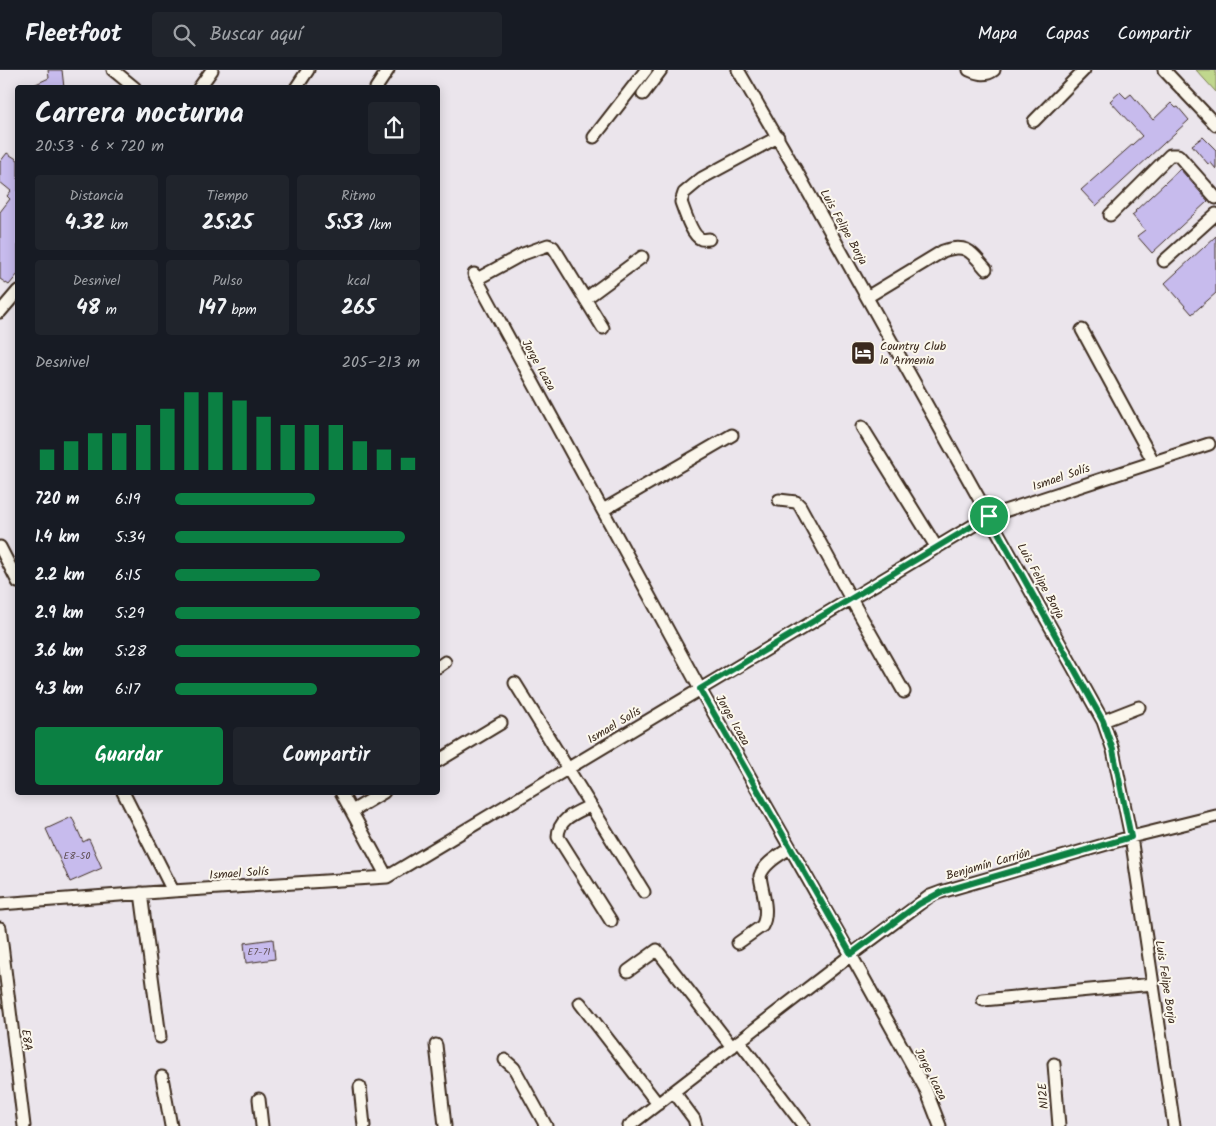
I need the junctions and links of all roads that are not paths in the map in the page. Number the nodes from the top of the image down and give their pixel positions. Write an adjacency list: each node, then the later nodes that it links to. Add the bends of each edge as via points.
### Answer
1 (113, 70): 12 (street)
2 (212, 70): 13 (street)
3 (308, 70): 14 (street)
4 (388, 70): 15 (street)
5 (646, 70): 19 (street)
6 (661, 70): 16 (street)
7 (738, 70): 20 (street, Luis Felipe Borja)
8 (970, 70): 9 (street, via 978,74)
9 (994, 70)
10 (1084, 70): 17 (street)
11 (1164, 70): 18 (street)
12 (131, 85)
13 (201, 85)
14 (298, 85)
15 (378, 85)
16 (643, 94)
17 (1034, 121)
18 (1216, 125)
19 (594, 137)
20 (778, 137): 24 (street, via 702,178 684,193 681,202 696,236 701,240); 29 (street, Luis Felipe Borja)
21 (1216, 198): 23 (street, via 1178,155 1170,155)
22 (1216, 214): 26 (street)
23 (1110, 215)
24 (709, 239)
25 (642, 257): 30 (street)
26 (1164, 261)
27 (986, 269): 29 (street, via 969,250 957,246 943,251)
28 (15, 294): 31 (street)
29 (867, 297): 40 (street, Luis Felipe Borja)
30 (585, 299): 32 (street); 39 (street, Jorge Icaza, via 553,247 548,245 476,277)
31 (0, 312)
32 (604, 328)
33 (1082, 330): 37 (street)
34 (862, 427): 42 (street)
35 (732, 435): 39 (street)
36 (1209, 444): 37 (street, Ismael Solís)
37 (1153, 461): 40 (street, Ismael Solís)
38 (779, 500): 44 (street, via 796,502 800,506)
39 (603, 510): 46 (street, Jorge Icaza)
40 (989, 516): 42 (street, Ismael Solís); 49 (street, Luis Felipe Borja)
41 (0, 547): 43 (street)
42 (937, 548): 44 (street, Ismael Solís)
43 (15, 576)
44 (851, 599): 46 (street, Ismael Solís); 47 (street)
45 (515, 683): 52 (street)
46 (700, 689): 52 (street, Ismael Solís); 60 (street, Jorge Icaza)
47 (904, 692)
48 (1139, 707): 49 (street)
49 (1103, 721): 59 (street, Luis Felipe Borja, via 1113,750)
50 (501, 723): 51 (street)
51 (440, 760)
52 (567, 769): 56 (street); 61 (street, Ismael Solís)
53 (125, 795): 62 (street)
54 (343, 795): 57 (street)
55 (379, 795): 57 (street)
56 (590, 806): 63 (street); 66 (street, via 564,821 558,837)
57 (352, 812): 61 (street)
58 (1216, 816): 59 (street, Benjamín Carrión)
59 (1131, 837): 69 (street, Benjamín Carrión, via 941,892 919,904); 71 (street, Luis Felipe Borja)
60 (790, 848): 68 (street, via 762,872 764,922); 69 (street, Jorge Icaza)
61 (387, 877): 62 (street, Ismael Solís)
62 (173, 891): 64 (street, Ismael Solís)
63 (644, 892)
64 (141, 893): 65 (street, Ismael Solís); 74 (street)
65 (0, 904)
66 (611, 921)
67 (0, 928): 84 (street, E8A)
68 (738, 943)
69 (851, 954): 75 (street, Benjamín Carrión); 93 (street, Jorge Icaza, via 926,1090)
70 (628, 971): 75 (street, via 657,950)
71 (1153, 984): 72 (street); 95 (street, Luis Felipe Borja)
72 (983, 1000)
73 (580, 1003): 83 (street)
74 (160, 1036)
75 (735, 1044): 81 (street, Benjamín Carrión); 92 (street)
76 (436, 1045): 88 (street)
77 (505, 1060): 89 (street, via 514,1068)
78 (1054, 1064): 94 (street, N12E)
79 (162, 1077): 85 (street)
80 (360, 1087): 87 (street)
81 (674, 1092): 83 (street, Benjamín Carrión); 91 (street)
82 (259, 1099): 86 (street)
83 (658, 1104): 90 (street, Benjamín Carrión)
84 (24, 1126)
85 (170, 1126)
86 (262, 1126)
87 (364, 1126)
88 (445, 1126)
89 (546, 1126)
90 (630, 1126)
91 (696, 1126)
92 (804, 1126)
93 (940, 1126)
94 (1059, 1126)
95 (1174, 1126)

